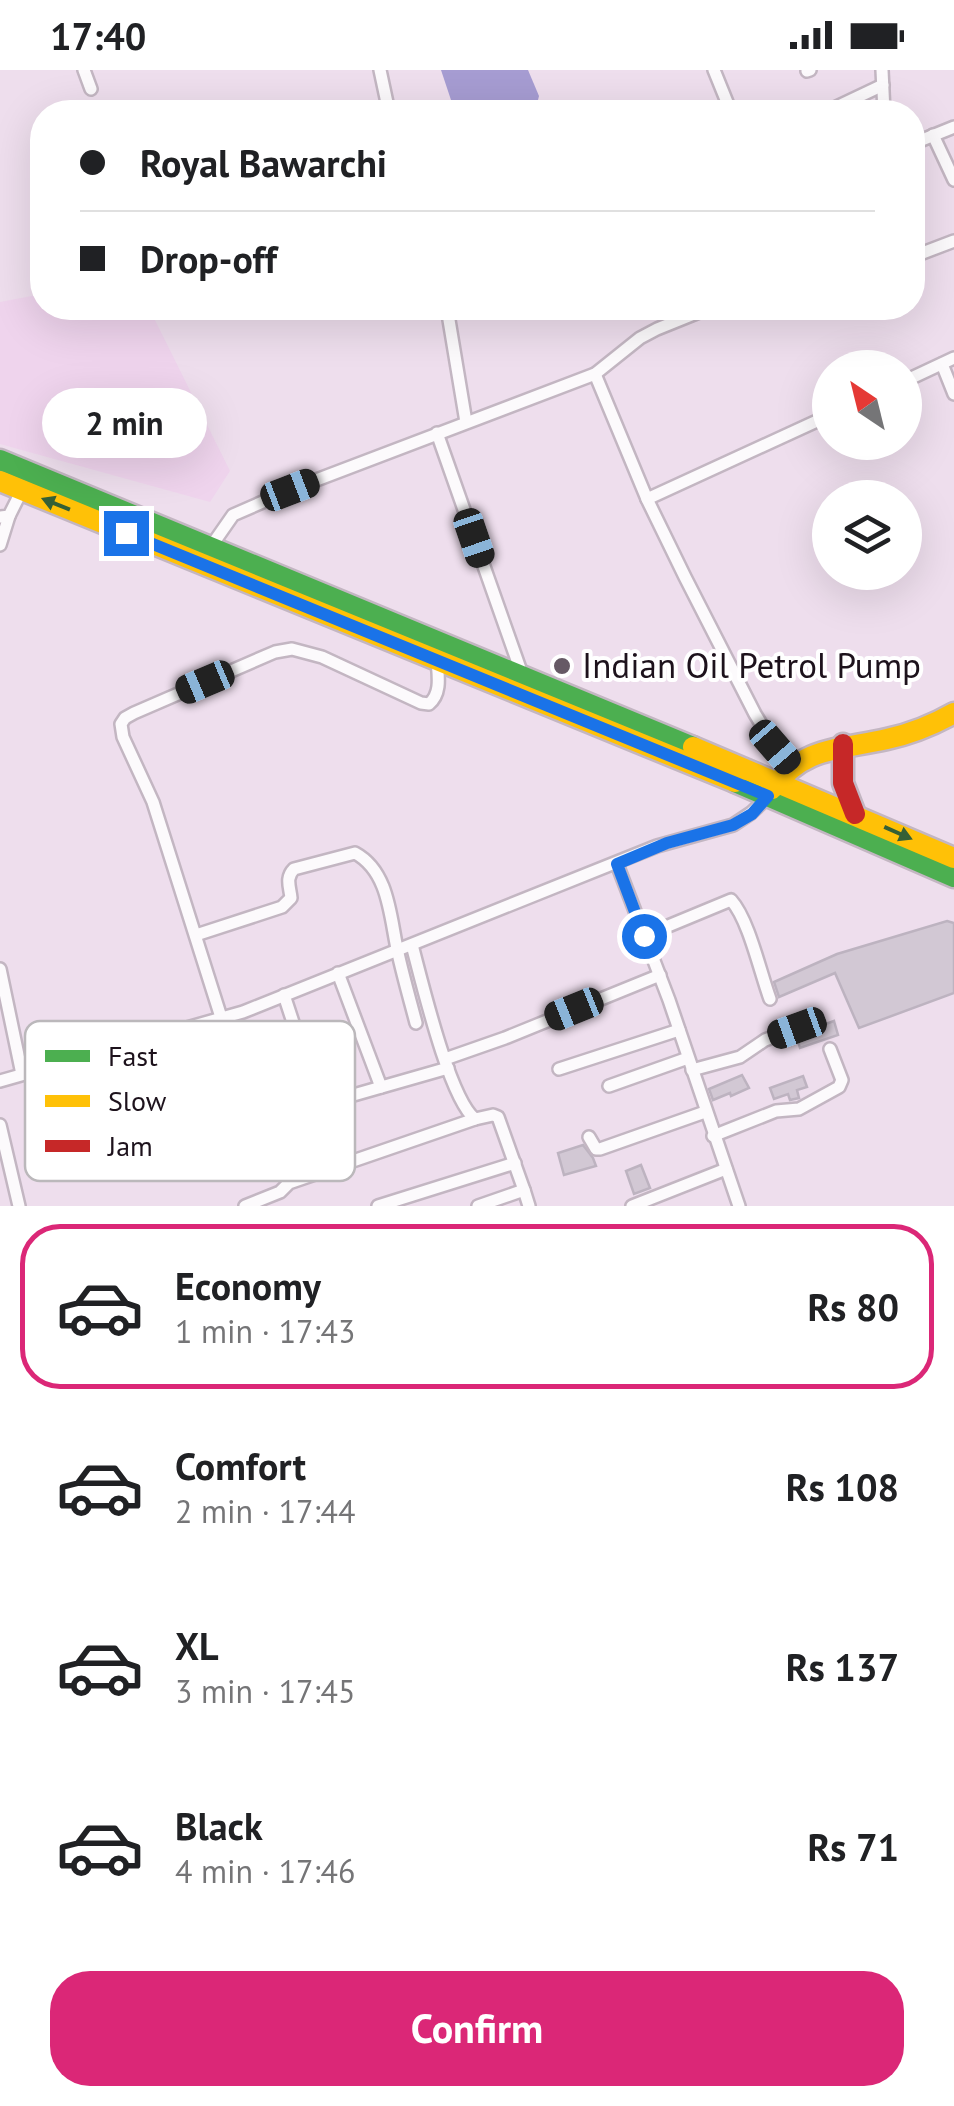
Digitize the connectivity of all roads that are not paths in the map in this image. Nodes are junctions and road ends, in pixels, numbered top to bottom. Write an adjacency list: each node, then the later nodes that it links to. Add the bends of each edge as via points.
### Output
1 (84, 70): 6 (street)
2 (380, 70): 7 (street)
3 (714, 70): 8 (street)
4 (882, 70): 5 (street)
5 (883, 85): 9 (street); 10 (street)
6 (91, 89)
7 (386, 100)
8 (727, 100)
9 (851, 100)
10 (884, 100)
11 (954, 126): 12 (street)
12 (933, 135): 13 (street); 14 (street)
13 (925, 138)
14 (954, 180)
15 (954, 242): 16 (street)
16 (925, 252)
17 (449, 320): 23 (street)
18 (679, 320): 21 (street, via 640,338)
19 (948, 361): 20 (street); 22 (street)
20 (922, 373)
21 (595, 374): 23 (street); 29 (street)
22 (954, 394)
23 (466, 422): 25 (street)
24 (812, 423): 29 (street)
25 (437, 433): 32 (street, via 234,515); 34 (street)
26 (0, 460): 32 (highway)
27 (0, 481): 28 (highway)
28 (22, 490): 30 (street); 33 (highway, one-way to 28)
29 (647, 500): 37 (street, via 775,747)
30 (5, 517): 31 (street)
31 (0, 545)
32 (210, 548): 34 (highway)
33 (438, 660): 37 (highway); 42 (street, via 438,692 429,704 292,650 125,718 123,736 153,802)
34 (523, 677): 37 (highway)
35 (954, 713): 36 (highway, via 886,740)
36 (843, 744): 37 (highway, via 807,756); 38 (highway, via 843,782)
37 (780, 781): 38 (highway); 40 (street, via 733,825); 41 (highway, via 831,825)
38 (855, 814): 39 (highway, one-way to 39)
39 (954, 858)
40 (617, 864): 43 (street); 44 (street)
41 (954, 877)
42 (196, 935): 45 (street, via 282,907 291,898 294,869 356,853 390,904); 51 (street)
43 (644, 936): 48 (street); 50 (street, via 731,900)
44 (412, 945): 45 (street); 58 (street)
45 (397, 952): 47 (street); 54 (street)
46 (0, 969): 62 (street)
47 (338, 974): 49 (street); 64 (street)
48 (660, 975): 56 (street); 58 (street)
49 (284, 996): 51 (street); 53 (street)
50 (770, 999)
51 (221, 1020): 52 (street)
52 (217, 1021)
53 (292, 1021)
54 (416, 1023)
55 (797, 1028): 59 (street, via 740,1057)
56 (679, 1030): 59 (street); 60 (street)
57 (830, 1049): 70 (street, via 839,1087 799,1109 776,1111)
58 (446, 1064): 64 (street); 68 (street)
59 (690, 1064): 65 (street); 67 (street)
60 (559, 1069)
61 (25, 1073): 62 (street)
62 (22, 1074): 63 (street)
63 (0, 1081)
64 (381, 1086): 66 (street)
65 (609, 1086)
66 (355, 1094)
67 (706, 1112): 70 (street); 71 (street, via 600,1149)
68 (475, 1119): 72 (street); 73 (street, via 496,1115)
69 (0, 1125): 74 (street)
70 (714, 1136): 75 (street)
71 (588, 1137)
72 (355, 1161)
73 (515, 1163): 77 (street); 80 (street)
74 (5, 1166): 78 (street)
75 (726, 1169): 83 (street); 84 (street)
76 (296, 1181): 79 (street)
77 (524, 1190): 81 (street); 82 (street)
78 (20, 1206)
79 (246, 1206)
80 (378, 1206)
81 (478, 1206)
82 (529, 1206)
83 (632, 1206)
84 (739, 1206)

